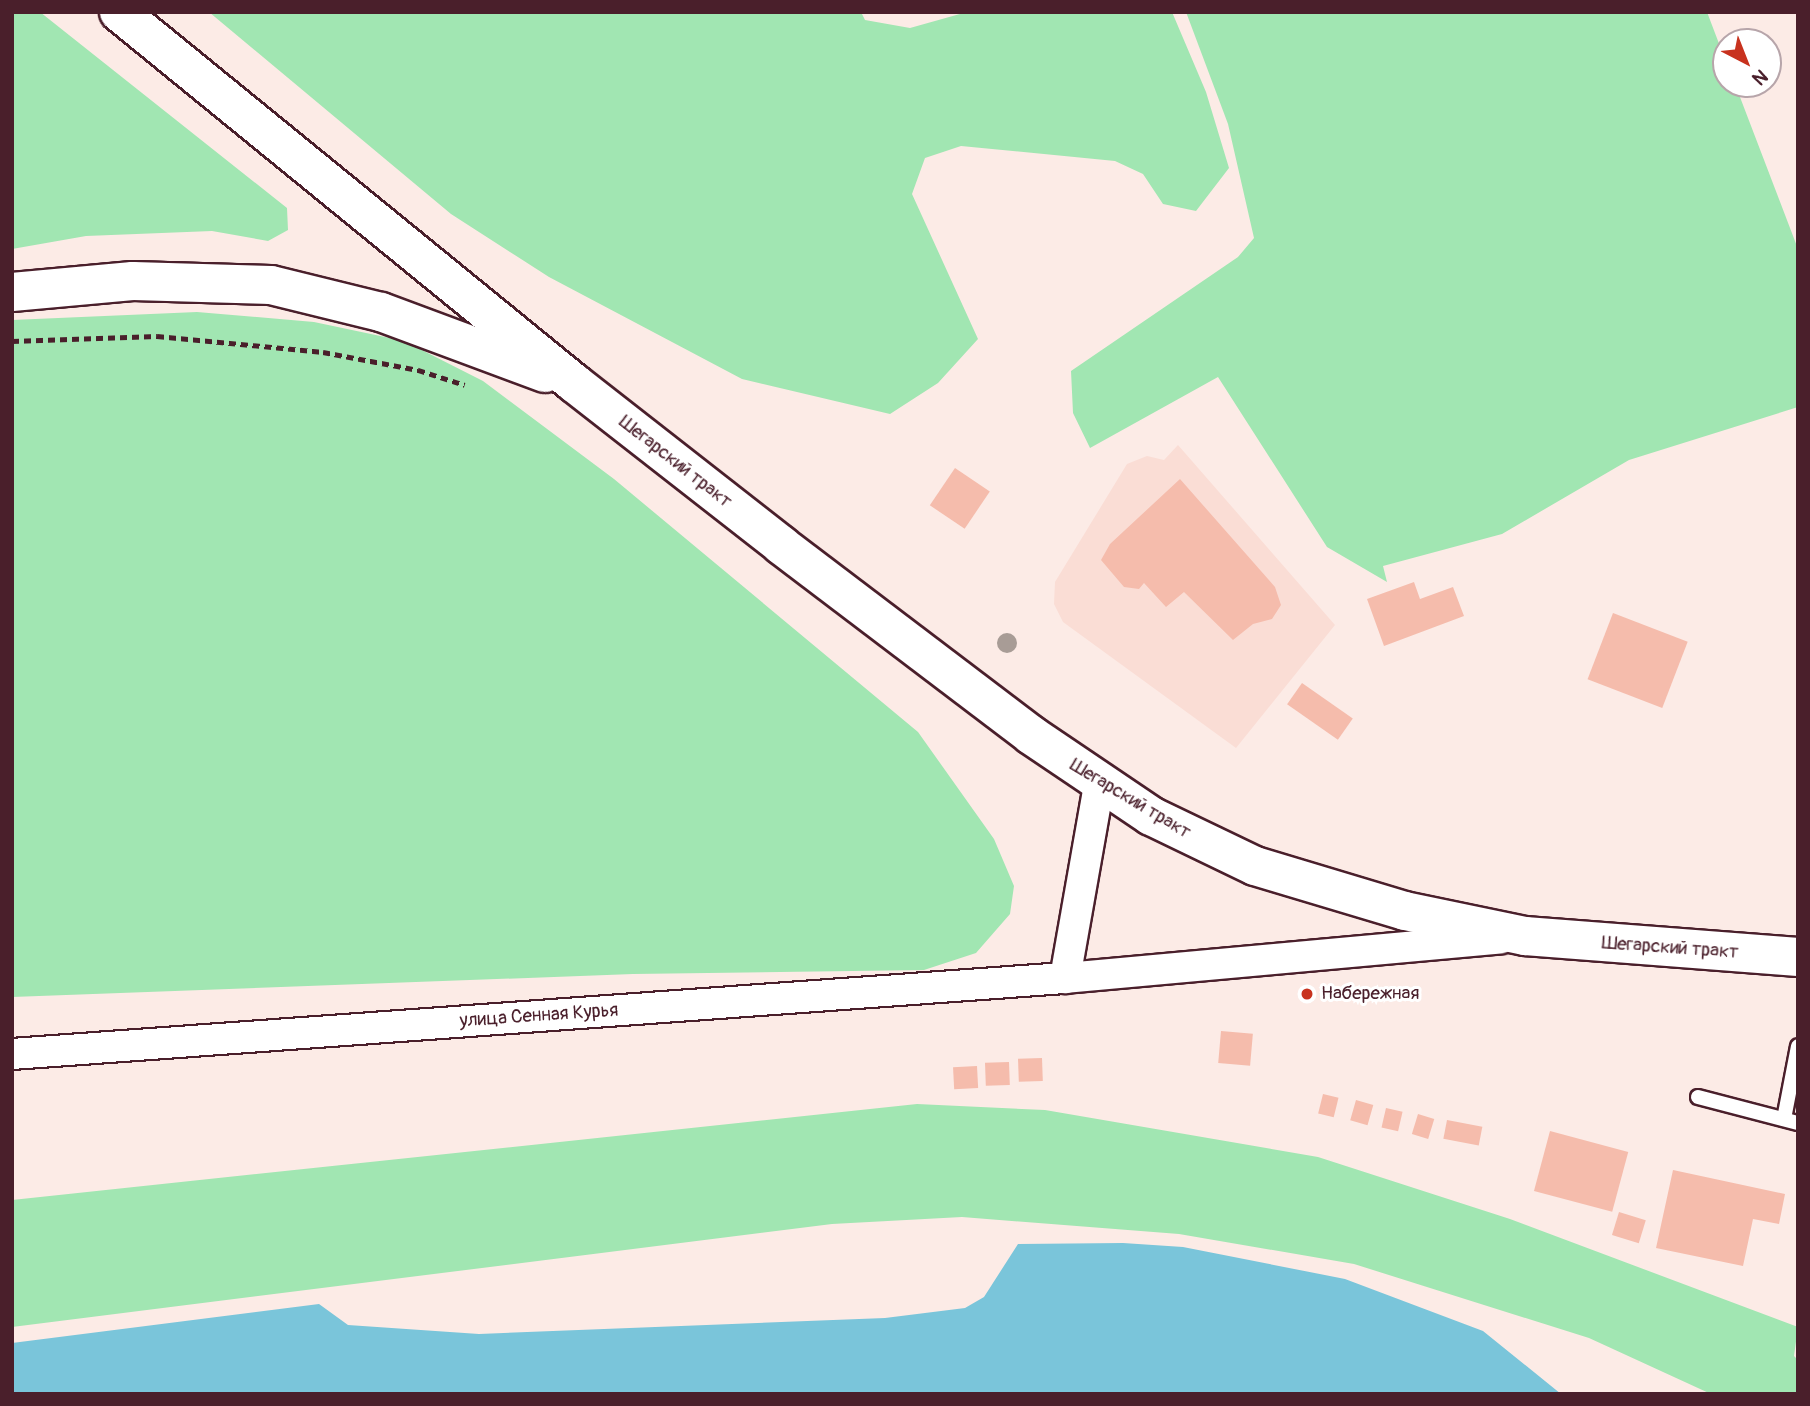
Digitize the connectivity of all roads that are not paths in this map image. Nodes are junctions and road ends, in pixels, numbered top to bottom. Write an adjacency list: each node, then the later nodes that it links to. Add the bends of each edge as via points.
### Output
1 (119, 12): 3 (main road, Шегарский тракт)
2 (12, 292): 3 (main road, via 133,281 271,285 381,312)
3 (573, 383): 4 (main road, Шегарский тракт)
4 (1100, 785): 5 (main road, Шегарский тракт, via 1201,842 1266,870 1405,911); 7 (street)
5 (1525, 936): 6 (main road, Шегарский тракт); 7 (street, улица Сенная Курья)
6 (1798, 957)
7 (1065, 978): 9 (street, улица Сенная Курья)
8 (1798, 1046): 11 (lane)
9 (12, 1054)
10 (1698, 1097): 11 (lane)
11 (1791, 1121)

